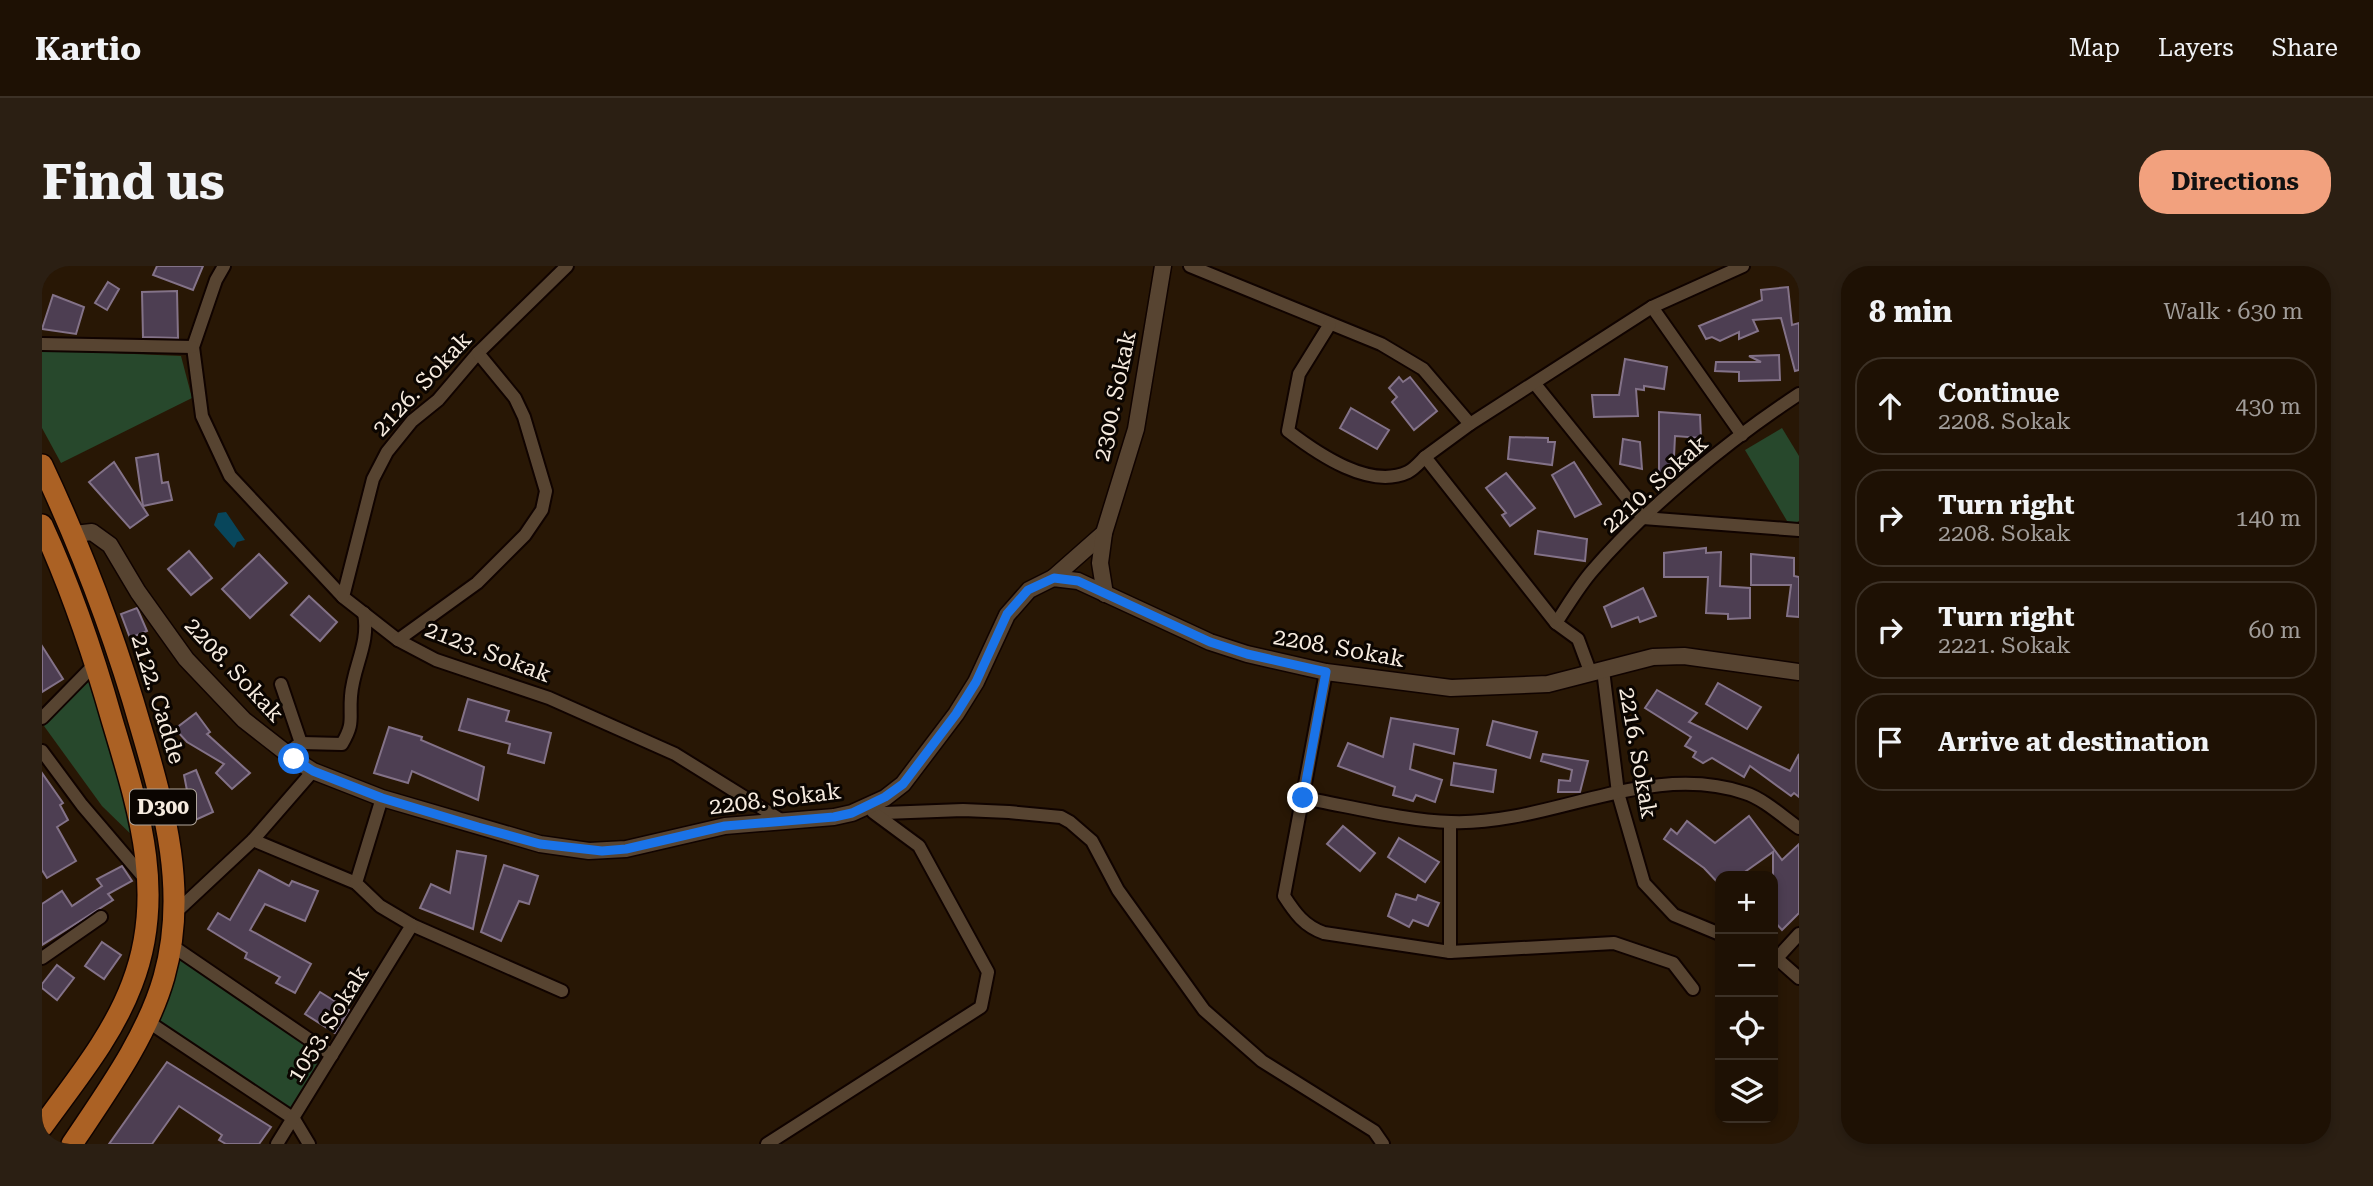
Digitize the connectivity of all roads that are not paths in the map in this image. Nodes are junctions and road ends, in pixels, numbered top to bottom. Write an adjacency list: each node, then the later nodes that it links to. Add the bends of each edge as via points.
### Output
1 (224, 266): 9 (street, 2123. Sokak)
2 (567, 266): 10 (street, 2126. Sokak)
3 (1163, 266): 20 (street, 2300. Sokak, via 1136,429)
4 (1191, 266): 7 (street)
5 (1743, 266): 6 (street)
6 (1652, 307): 11 (street); 14 (street)
7 (1330, 324): 13 (street, via 1381,344 1423,369); 15 (street, via 1299,374 1288,431 1356,470 1383,477 1409,471)
8 (42, 344): 9 (street)
9 (193, 347): 28 (street, 2123. Sokak, via 202,416 230,476)
10 (478, 353): 28 (street, 2126. Sokak, via 387,452 373,480); 31 (street, via 515,398 524,417 547,491 542,510 525,535 477,583)
11 (1535, 384): 13 (street); 17 (street)
12 (1797, 401): 14 (street, 2210. Sokak)
13 (1470, 424): 15 (street)
14 (1742, 435): 17 (street, 2210. Sokak)
15 (1425, 457): 30 (street, 2216. Sokak)
16 (42, 465): 21 (highway, 2122. Cadde / D300)
17 (1643, 518): 19 (street); 30 (street, 2210. Sokak, via 1592,571)
18 (42, 525): 22 (highway, D300)
19 (1799, 530)
20 (1104, 533): 23 (street); 24 (street, 2300. Sokak)
21 (74, 534): 40 (street, 2208. Sokak, via 92,531 110,545 186,659 244,720); 52 (highway, 2122. Cadde / D300, via 122,663 167,822)
22 (47, 549): 32 (highway, D300)
23 (1079, 558): 25 (street); 26 (street)
24 (1100, 563): 26 (street); 27 (street)
25 (1054, 578): 26 (street, 2208. Sokak); 45 (street, 2208. Sokak, via 1028,590 1007,614 976,682 911,776)
26 (1083, 584): 27 (street, 2208. Sokak)
27 (1105, 594): 34 (street, 2208. Sokak, via 1210,642)
28 (343, 597): 29 (street, 2123. Sokak)
29 (364, 614): 31 (street, 2123. Sokak); 38 (street, via 365,642 351,695 353,726 342,744)
30 (1556, 623): 35 (street, 2216. Sokak, via 1578,639)
31 (398, 640): 46 (street, 2123. Sokak, via 436,660 550,698 675,754)
32 (96, 663): 37 (street); 50 (highway, D300, via 139,810)
33 (1798, 670): 35 (street, 2208. Sokak, via 1684,656 1653,657)
34 (1326, 672): 35 (street, 2208. Sokak, via 1451,688 1548,684); 44 (street)
35 (1597, 672): 42 (street, 2216. Sokak)
36 (281, 684): 38 (street)
37 (42, 718)
38 (301, 743): 40 (street)
39 (42, 751): 50 (street)
40 (286, 754): 41 (street, 2208. Sokak)
41 (313, 771): 43 (street, 2208. Sokak); 49 (street)
42 (1618, 793): 47 (street, via 1535,815); 48 (street, via 1683,784 1747,793); 55 (street, 2216. Sokak, via 1644,883 1674,915)
43 (382, 798): 46 (street, 2208. Sokak, via 540,844 602,851 700,830); 51 (street)
44 (1303, 798): 47 (street); 58 (street, via 1284,896 1309,928)
45 (867, 807): 46 (street, 2208. Sokak, via 834,817); 72 (street, via 919,846 988,972 981,1007); 73 (street, via 884,813 1009,812 1062,817 1070,822 1092,841 1118,890 1204,1010 1262,1061 1374,1131)
46 (781, 820)
47 (1450, 822): 58 (street)
48 (1799, 828)
49 (253, 840): 51 (street); 52 (street)
50 (149, 883): 68 (highway, D300, via 145,939 129,991 107,1036)
51 (356, 883): 54 (street, via 380,906)
52 (176, 912): 57 (highway, 2122. Cadde / D300)
53 (101, 917): 60 (street)
54 (412, 925): 64 (street); 66 (street, 1053. Sokak)
55 (1715, 932)
56 (1799, 934): 59 (street)
57 (171, 945): 65 (highway, 2122. Cadde / D300); 66 (street)
58 (1450, 953): 63 (street, via 1614,943 1673,963)
59 (1778, 954)
60 (42, 958)
61 (1778, 958): 62 (street)
62 (1799, 978)
63 (1693, 989)
64 (562, 991)
65 (147, 1021): 67 (street); 69 (highway, 2122. Cadde / D300)
66 (332, 1055): 67 (street, 1053. Sokak)
67 (294, 1119): 70 (street, 1053. Sokak); 71 (street)
68 (42, 1127)
69 (72, 1144)
70 (276, 1144)
71 (309, 1144)
72 (767, 1144)
73 (1382, 1144)

